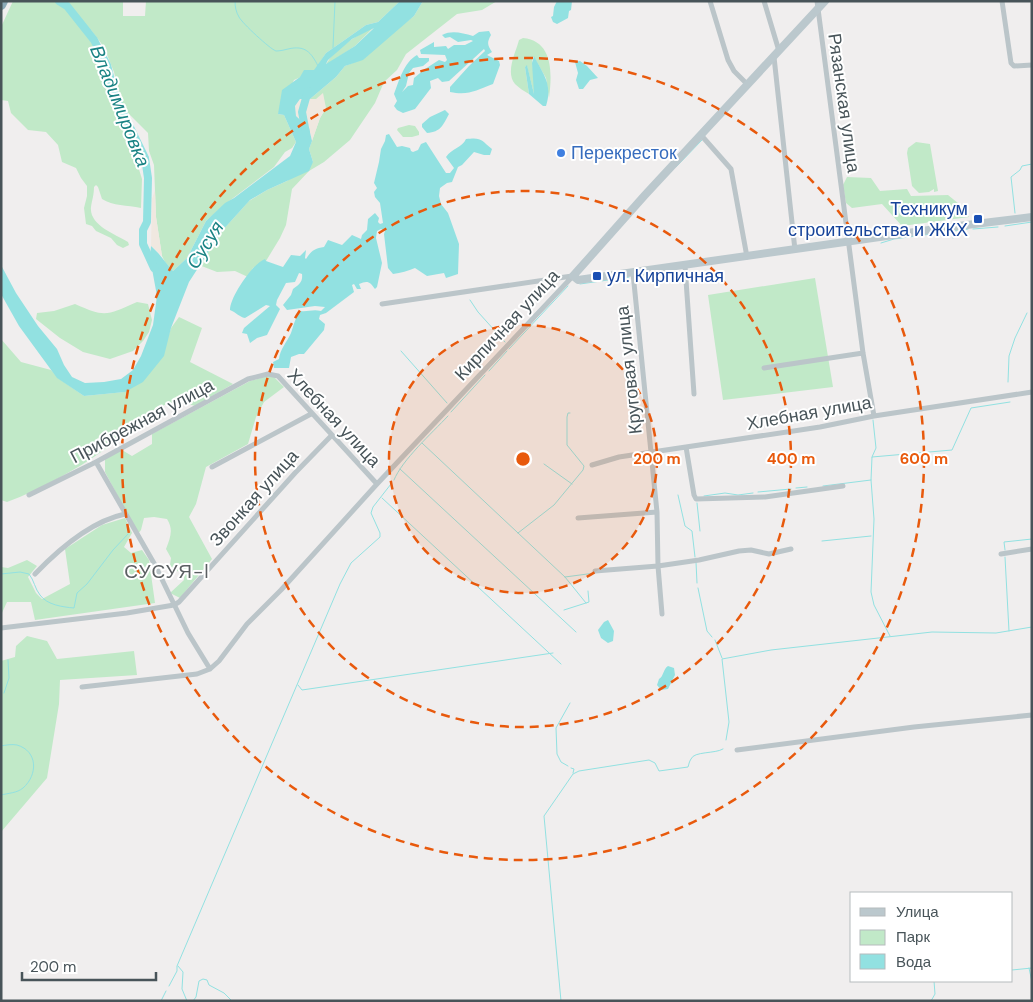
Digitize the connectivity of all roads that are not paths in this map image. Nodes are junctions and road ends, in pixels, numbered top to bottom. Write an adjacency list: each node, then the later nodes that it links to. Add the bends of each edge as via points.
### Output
1 (3, 1): 6 (highway)
2 (710, 1): 10 (street, via 728,60)
3 (764, 1): 8 (street)
4 (825, 1): 7 (street, Кирпичная улица)
5 (1002, 1): 9 (street, via 1010,63 1014,66)
6 (1, 6)
7 (817, 6): 8 (street, Кирпичная улица); 13 (street, Рязанская улица)
8 (777, 54): 10 (street, Кирпичная улица); 14 (street)
9 (1032, 65)
10 (748, 85): 11 (street, Кирпичная улица)
11 (701, 135): 15 (street, via 731,169); 18 (street, Кирпичная улица)
12 (1032, 217): 13 (street)
13 (849, 242): 14 (street); 20 (street, Рязанская улица)
14 (795, 250): 15 (street)
15 (747, 257): 16 (street)
16 (685, 266): 17 (street); 24 (street)
17 (633, 273): 18 (street, via 578,280); 29 (street, Круговая улица)
18 (573, 276): 19 (street); 33 (street, Кирпичная улица)
19 (382, 304)
20 (863, 353): 21 (street); 26 (street, Рязанская улица)
21 (764, 368)
22 (268, 374): 25 (street, Хлебная улица, via 278,376); 30 (street, Прибрежная улица, via 248,379)
23 (1032, 392): 26 (street, Хлебная улица)
24 (694, 394)
25 (311, 414): 27 (street, Хлебная улица); 32 (street)
26 (874, 416): 28 (street, Хлебная улица)
27 (331, 436): 33 (street, Хлебная улица); 45 (street, Звонкая улица)
28 (686, 446): 29 (street, Хлебная улица); 34 (street, via 696,499 765,497)
29 (652, 452): 31 (street, Хлебная улица); 36 (street, Круговая улица)
30 (96, 462): 35 (street, Прибрежная улица); 37 (street)
31 (592, 465)
32 (212, 467)
33 (377, 484): 48 (street, Кирпичная улица)
34 (843, 486)
35 (29, 495)
36 (657, 512): 38 (street); 42 (street, Круговая улица)
37 (125, 514): 44 (street, via 106,520 62,548); 45 (street)
38 (578, 518)
39 (791, 549): 42 (street, via 769,554 739,551)
40 (1032, 549): 41 (street)
41 (1001, 554)
42 (658, 566): 43 (street); 46 (street, Круговая улица)
43 (596, 571)
44 (35, 574)
45 (174, 605): 47 (street); 48 (street)
46 (662, 614)
47 (1, 628)
48 (210, 669): 49 (street, via 197,674)
49 (82, 687)
50 (1032, 715): 51 (street)
51 (737, 750)

